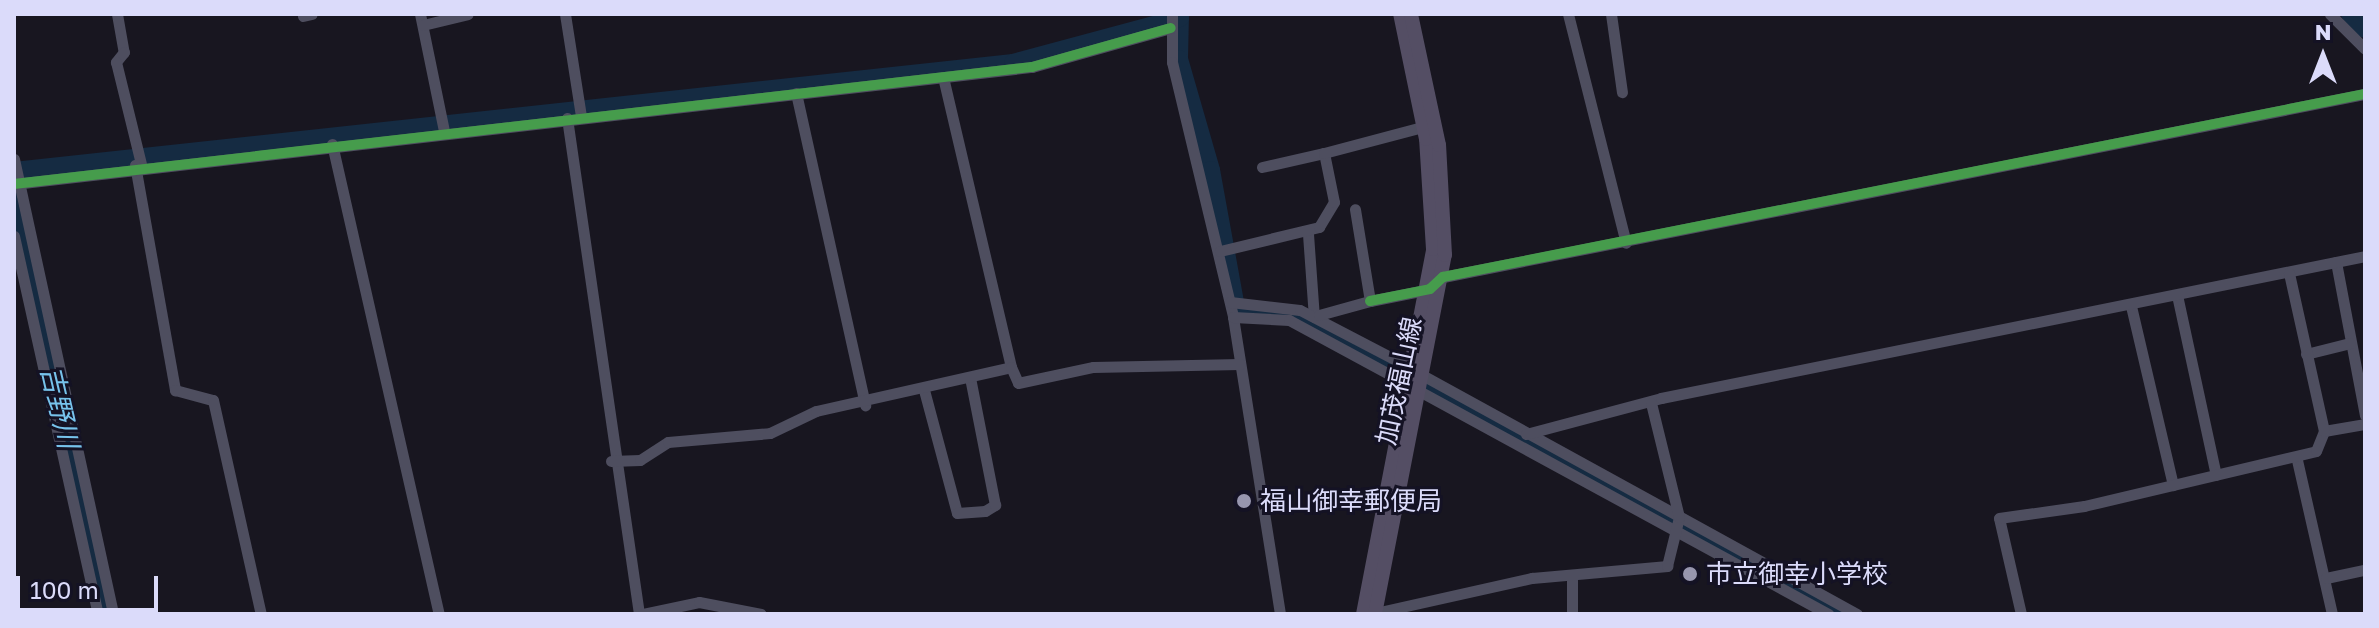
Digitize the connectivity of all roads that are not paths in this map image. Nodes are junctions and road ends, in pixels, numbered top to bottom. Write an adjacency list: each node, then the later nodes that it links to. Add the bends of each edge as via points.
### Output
1 (117, 14): 22 (street, via 124,52 116,62)
2 (468, 14): 9 (street)
3 (565, 14): 16 (street)
4 (1400, 14): 19 (main road, 加茂福山線)
5 (1411, 14): 19 (main road, 加茂福山線)
6 (1568, 14): 28 (street)
7 (1611, 14): 13 (street)
8 (2330, 14): 11 (street)
9 (421, 20): 18 (street)
10 (1171, 20): 12 (street, via 1032,67); 29 (street, via 1172,62)
11 (2365, 49)
12 (943, 77): 14 (street); 44 (street)
13 (1622, 92)
14 (796, 93): 16 (street); 49 (street)
15 (2365, 94): 28 (street)
16 (581, 116): 17 (street)
17 (567, 118): 18 (street); 55 (street)
18 (443, 125): 20 (street)
19 (1429, 125): 21 (street); 33 (main road, 加茂福山線, via 1447,215); 34 (main road, 加茂福山線, via 1435,209)
20 (332, 144): 22 (street); 65 (street)
21 (1324, 153): 23 (street); 26 (street, via 1334,202)
22 (139, 160): 24 (street); 64 (street, via 175,390 213,400)
23 (1262, 167)
24 (16, 175): 63 (street, via 106,555)
25 (1355, 209): 36 (street)
26 (1308, 234): 29 (street); 40 (street)
27 (14, 236): 62 (street)
28 (1626, 243): 33 (street)
29 (1223, 250): 37 (street)
30 (2365, 256): 31 (street)
31 (2336, 262): 32 (street); 41 (street)
32 (2289, 273): 35 (street); 42 (street)
33 (1443, 277): 34 (street); 46 (main road, 加茂福山線)
34 (1430, 289): 36 (street); 46 (main road, 加茂福山線)
35 (2177, 295): 38 (street); 56 (street)
36 (1370, 301): 40 (street)
37 (1233, 302): 39 (street); 40 (street)
38 (2131, 306): 48 (street); 57 (street)
39 (1233, 317): 40 (street); 43 (street)
40 (1312, 321): 46 (street)
41 (2350, 343): 42 (street); 50 (street)
42 (2306, 354): 52 (street)
43 (1240, 364): 44 (street, via 1093,367 1018,383); 68 (street)
44 (1011, 367): 45 (street)
45 (970, 377): 47 (street); 47 (street, via 995,505 985,511 957,513)
46 (1418, 381): 53 (street); 58 (street); 69 (main road, 加茂福山線)
47 (924, 390): 49 (street)
48 (1651, 403): 53 (street); 58 (street)
49 (865, 405): 55 (street, via 816,411 770,433 668,442 640,460)
50 (2365, 415)
51 (2365, 424): 52 (street)
52 (2324, 431): 54 (street, via 2316,451)
53 (1526, 434): 58 (street)
54 (2297, 460): 56 (street); 61 (street)
55 (611, 461): 66 (street)
56 (2216, 475): 57 (street)
57 (2173, 485): 73 (street, via 1999,518)
58 (1676, 524): 60 (street, via 1667,566); 71 (street); 72 (street)
59 (2365, 570): 61 (street)
60 (1572, 575): 69 (street); 70 (street)
61 (2326, 578): 74 (street)
62 (98, 614)
63 (113, 614)
64 (261, 614)
65 (439, 614)
66 (641, 614): 67 (street, via 699,602)
67 (761, 614)
68 (1280, 614)
69 (1371, 614)
70 (1572, 614)
71 (1828, 614)
72 (1857, 614)
73 (2021, 614)
74 (2332, 614)

